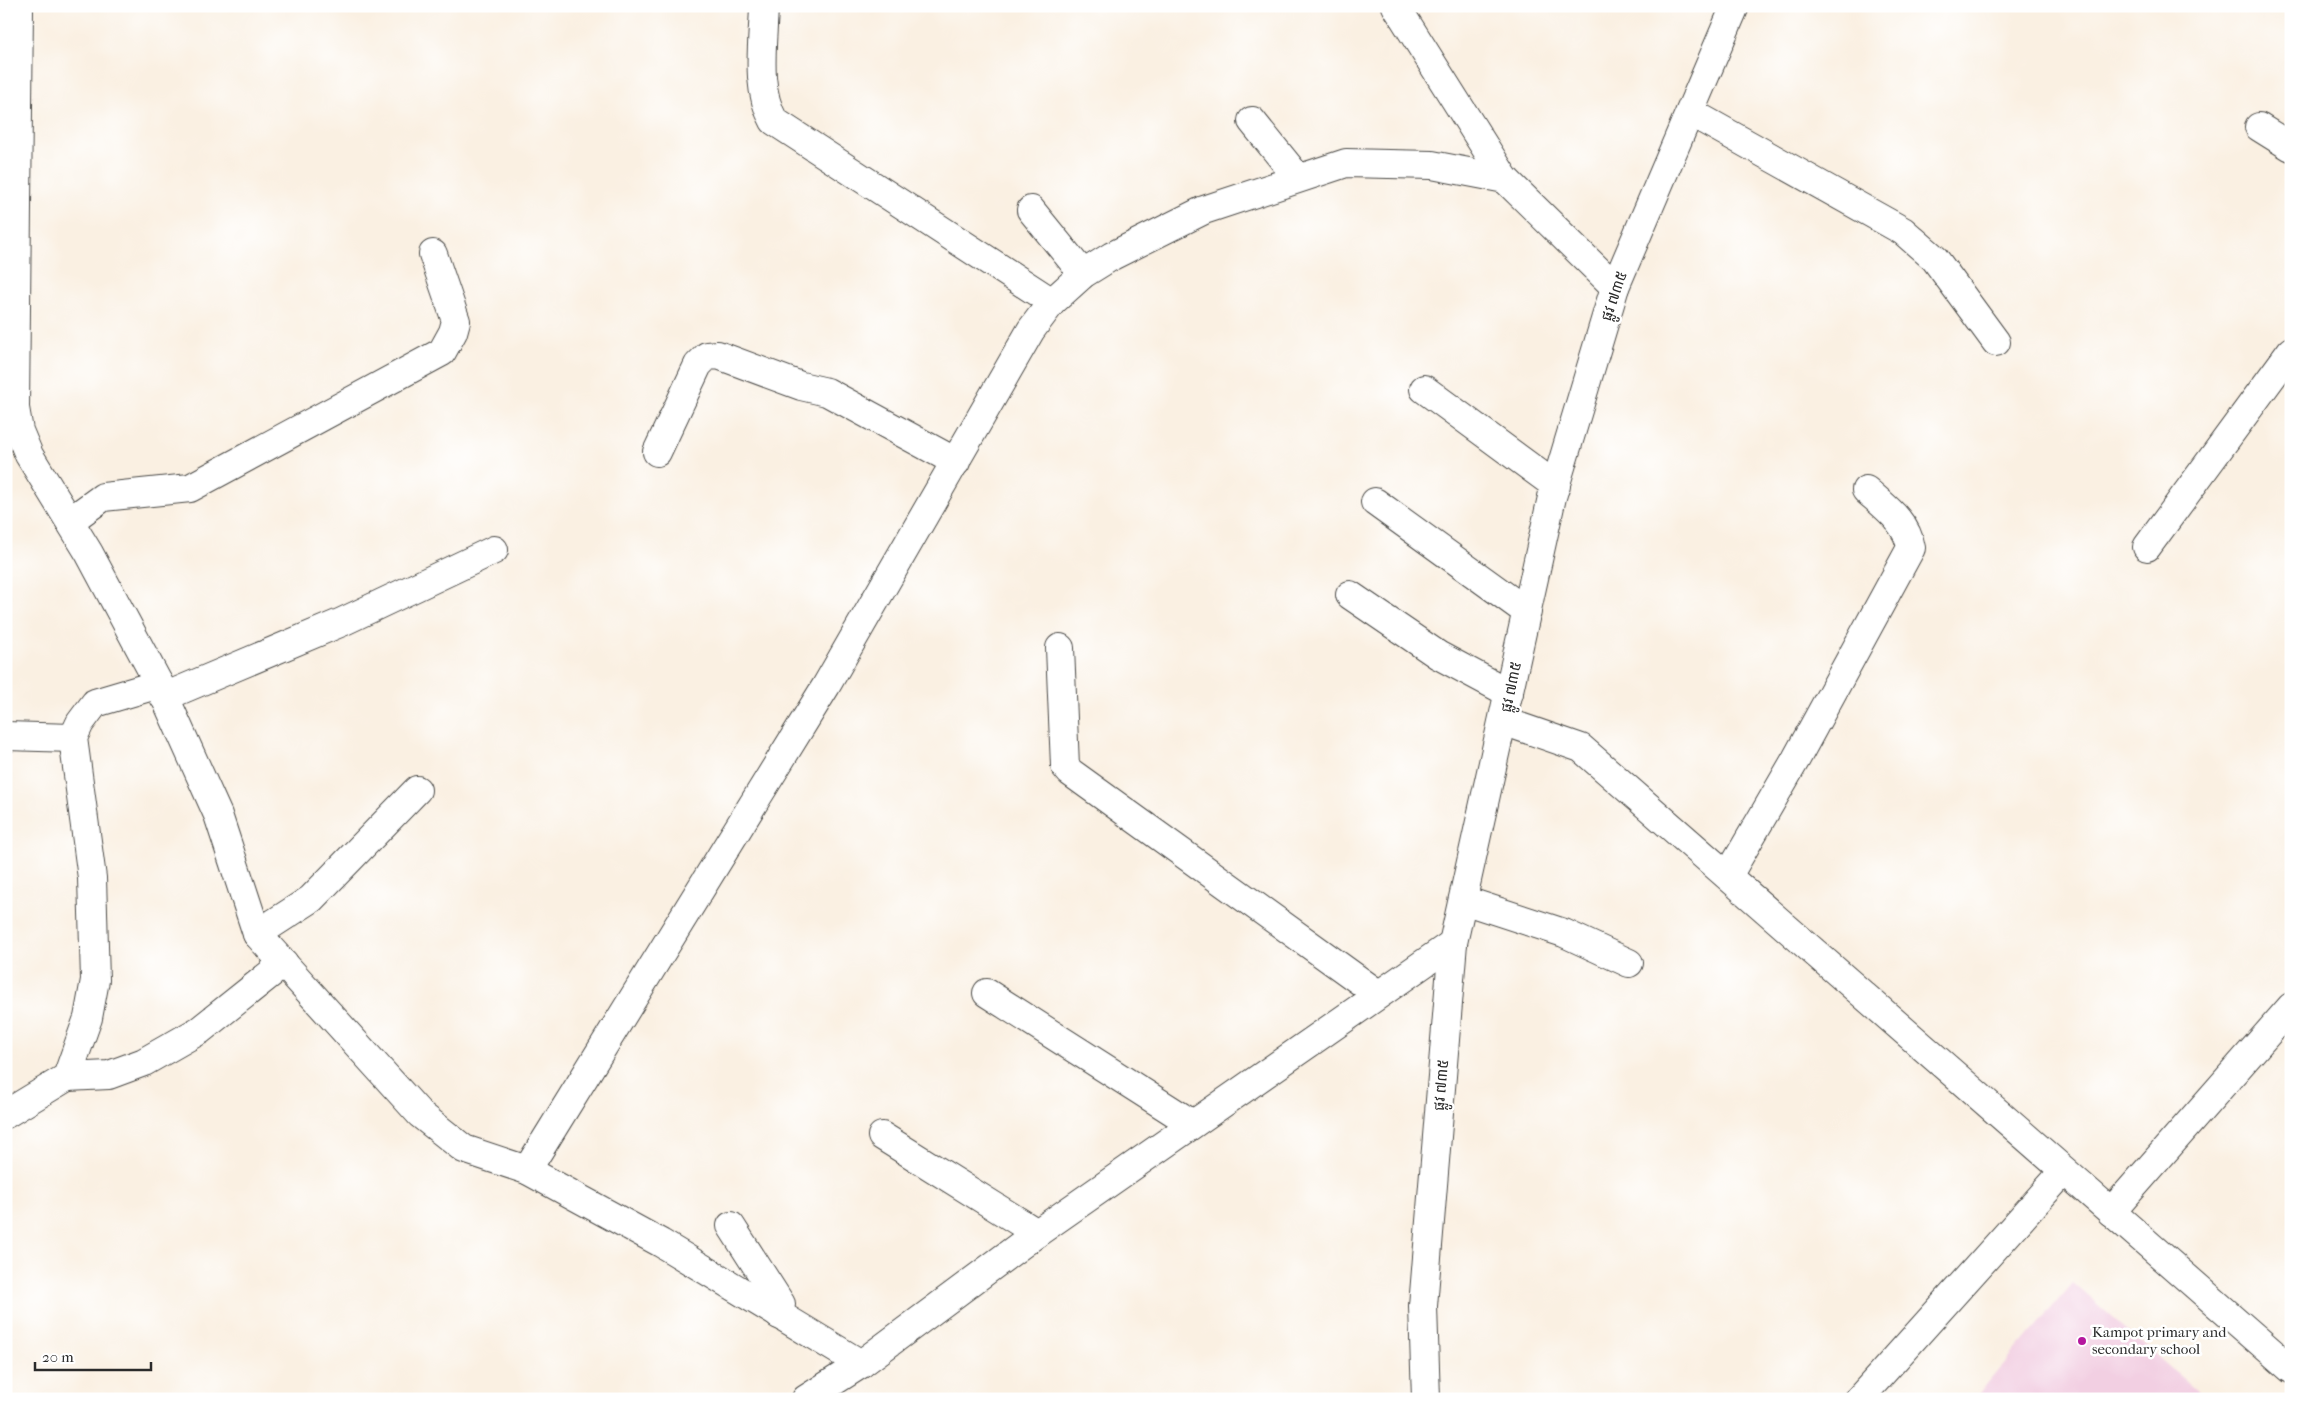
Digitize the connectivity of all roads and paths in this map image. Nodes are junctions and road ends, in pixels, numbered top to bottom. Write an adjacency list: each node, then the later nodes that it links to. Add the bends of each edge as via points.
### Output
1 (19, 6): 24 (street, via 15,408 19,431 29,455)
2 (764, 6): 15 (street, via 762,90 774,121)
3 (1396, 6): 10 (street)
4 (1736, 6): 5 (street, ផ្លូវ ៧៣៥)
5 (1690, 112): 14 (street, ផ្លូវ ៧៣៥); 16 (street, via 1903,231 1935,259)
6 (1252, 120): 9 (street)
7 (2259, 127): 8 (street)
8 (2291, 148)
9 (1298, 178): 10 (street, via 1346,163 1432,166); 13 (street, via 1204,210)
10 (1505, 179): 14 (street)
11 (1031, 210): 13 (street)
12 (433, 254): 24 (street, via 456,321 442,352 190,488 103,497)
13 (1083, 274): 15 (street)
14 (1615, 287): 21 (street, ផ្លូវ ៧៣៥)
15 (1052, 302): 20 (street, via 1031,330)
16 (1996, 342)
17 (2291, 351): 25 (street)
18 (1424, 389): 21 (street)
19 (657, 452): 20 (street, via 698,365 708,356 718,355 801,386 827,392)
20 (956, 462): 49 (street, via 826,686)
21 (1556, 486): 28 (street, ផ្លូវ ៧៣៥)
22 (1866, 490): 36 (street, via 1902,524 1911,548)
23 (1375, 502): 28 (street)
24 (70, 521): 30 (street)
25 (2147, 548)
26 (494, 550): 30 (street, via 342,622)
27 (1350, 595): 31 (street, via 1438,655)
28 (1527, 612): 31 (street, ផ្លូវ ៧៣៥)
29 (1060, 648): 43 (street, via 1065,766 1070,772)
30 (161, 690): 34 (street, via 96,704 80,723); 38 (street, via 218,815)
31 (1509, 693): 32 (street, ផ្លូវ ៧៣៥)
32 (1503, 721): 36 (street, via 1581,748); 37 (street, ផ្លូវ ៧៣៥)
33 (6, 736): 34 (street)
34 (74, 738): 45 (street, via 92,878 95,980 88,1018)
35 (417, 790): 38 (street, via 311,898)
36 (1728, 876): 50 (street)
37 (1462, 900): 39 (street, ផ្លូវ ៧៣៥); 41 (street, via 1564,933)
38 (257, 934): 40 (street)
39 (1452, 943): 43 (street); 58 (street, ផ្លូវ ៧៣៥, via 1423,1306)
40 (284, 963): 45 (street, via 200,1030 144,1062 109,1075); 49 (street, via 420,1114 464,1149)
41 (1629, 963)
42 (987, 993): 47 (street)
43 (1378, 994): 47 (street)
44 (2291, 1007): 51 (street)
45 (66, 1077): 46 (street)
46 (6, 1114)
47 (1191, 1123): 53 (street)
48 (882, 1136): 53 (street)
49 (527, 1170): 54 (street, via 661,1243)
50 (2064, 1171): 51 (street); 59 (street)
51 (2111, 1212): 56 (street)
52 (730, 1226): 54 (street, via 781,1304)
53 (1036, 1232): 55 (street)
54 (778, 1316): 55 (street)
55 (861, 1364): 57 (street)
56 (2291, 1369)
57 (806, 1399)
58 (1426, 1399)
59 (1859, 1399)

